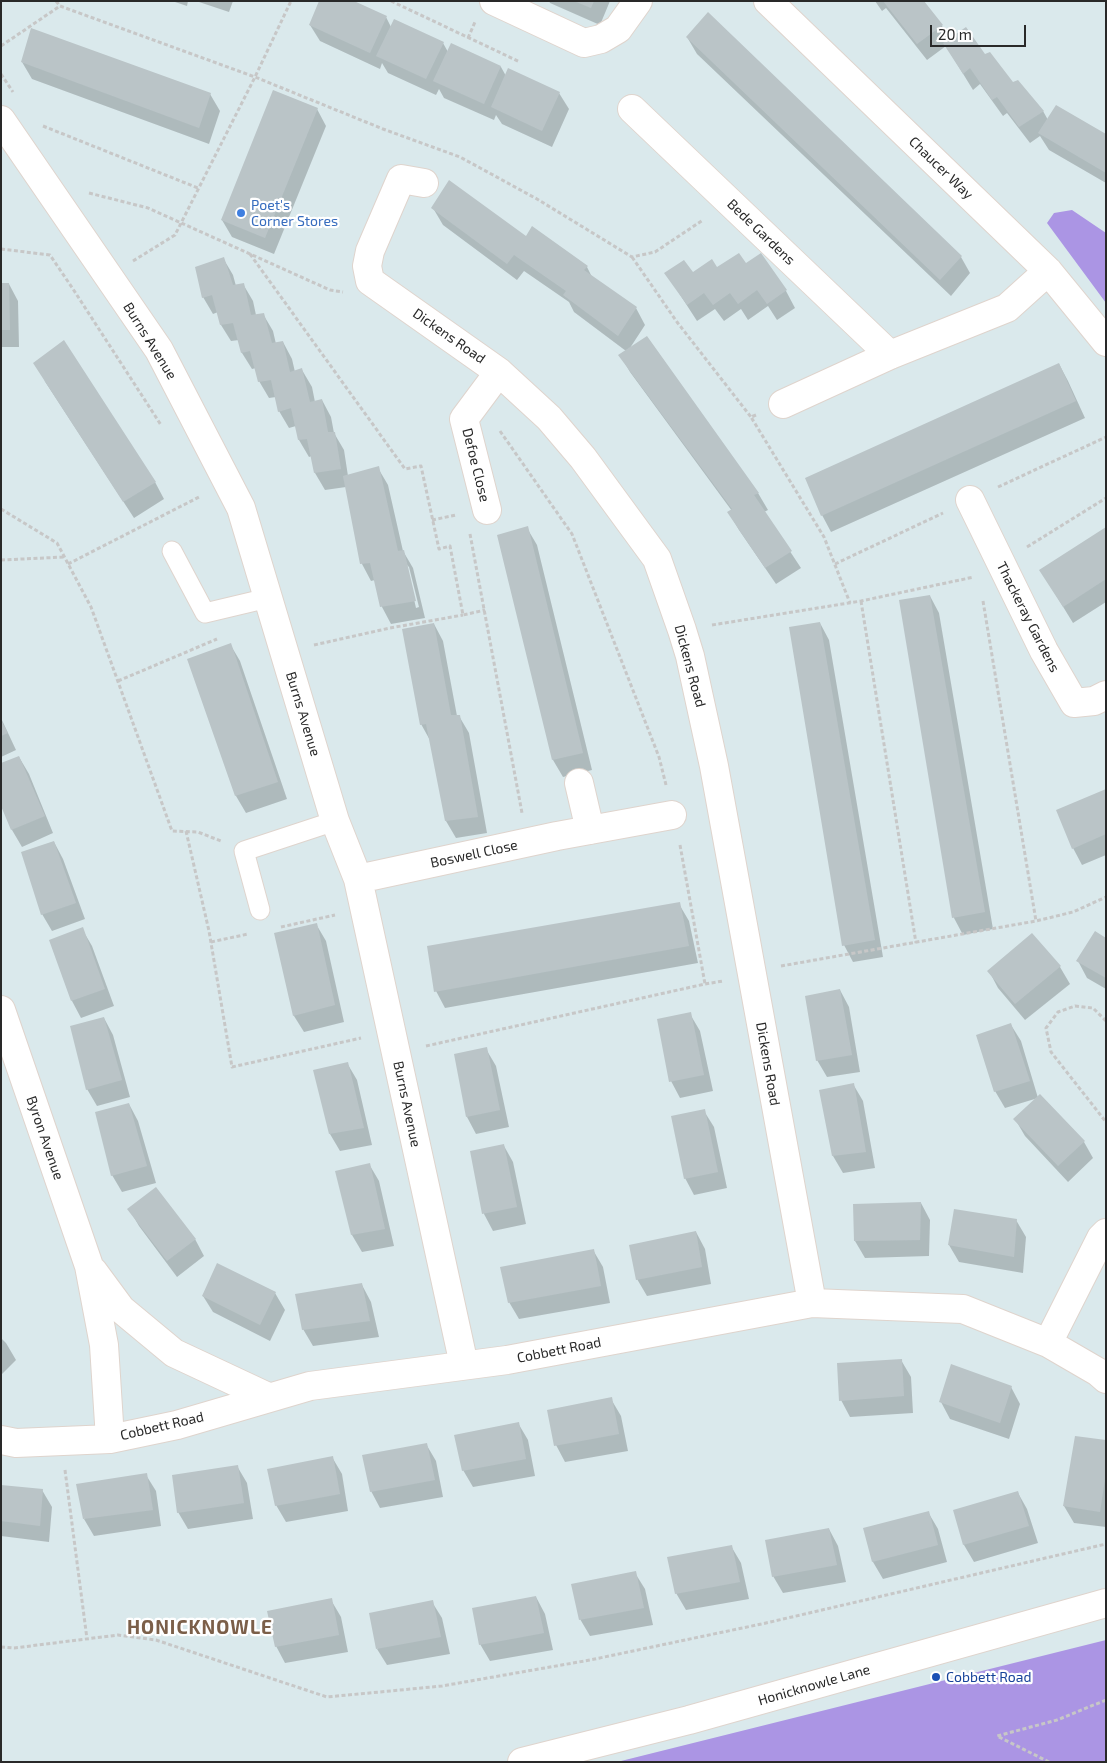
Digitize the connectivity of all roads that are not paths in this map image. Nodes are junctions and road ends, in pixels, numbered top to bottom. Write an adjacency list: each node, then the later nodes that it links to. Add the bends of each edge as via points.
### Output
1 (494, 1): 2 (street, via 584,43 601,39 618,29)
2 (638, 1)
3 (768, 1): 7 (street, Chaucer Way)
4 (632, 109): 9 (street, Bede Gardens)
5 (1, 120): 15 (street, Burns Avenue, via 159,350 241,508)
6 (424, 183): 10 (street, Dickens Road, via 401,179 370,250 367,266 370,281)
7 (1048, 271): 8 (street, Chaucer Way); 9 (street, via 1007,308)
8 (1106, 342)
9 (890, 355): 11 (street)
10 (498, 372): 13 (street, Defoe Close, via 464,419); 26 (street, Dickens Road, via 555,424 657,559 682,630 714,766 740,976)
11 (783, 404)
12 (970, 500): 16 (street, Thackeray Gardens, via 990,570 1074,703 1094,701)
13 (476, 511)
14 (172, 551): 15 (lane, via 205,613)
15 (268, 598): 19 (street, Burns Avenue)
16 (1106, 695)
17 (579, 783): 20 (street)
18 (672, 815): 20 (street, Boswell Close)
19 (335, 821): 21 (street, Burns Avenue); 22 (lane, via 244,851)
20 (590, 830): 21 (street, Boswell Close)
21 (358, 879): 28 (street, Burns Avenue)
22 (260, 910)
23 (1, 1010): 25 (street, Byron Avenue)
24 (1106, 1232): 27 (street)
25 (89, 1266): 30 (street, Byron Avenue, via 121,1309 174,1353); 31 (street, Byron Avenue, via 104,1345)
26 (812, 1303): 27 (street, Cobbett Road, via 963,1309); 28 (street, Cobbett Road, via 507,1360)
27 (1048, 1343): 29 (street, Cobbett Road)
28 (464, 1365): 30 (street, Cobbett Road, via 310,1386)
29 (1106, 1379)
30 (268, 1398): 31 (street, Cobbett Road, via 177,1425)
31 (110, 1439): 32 (street, Cobbett Road, via 16,1443)
32 (1, 1440)
33 (1106, 1603): 34 (street, Honicknowle Lane, via 689,1720)
34 (522, 1762)

